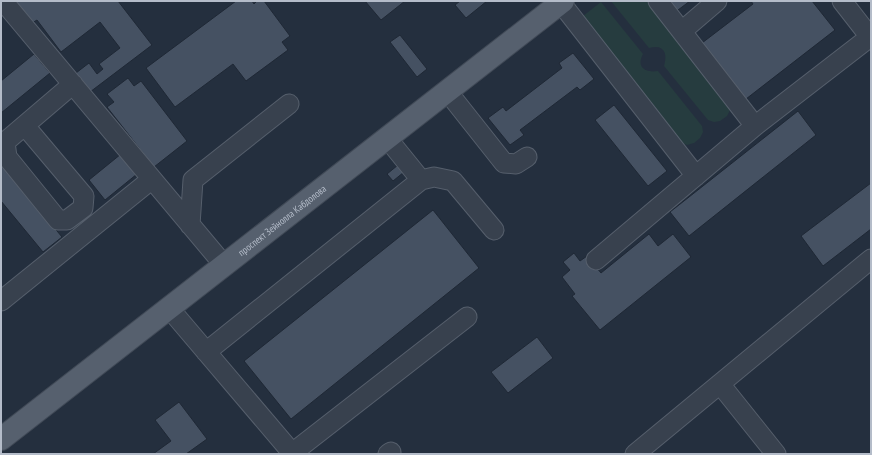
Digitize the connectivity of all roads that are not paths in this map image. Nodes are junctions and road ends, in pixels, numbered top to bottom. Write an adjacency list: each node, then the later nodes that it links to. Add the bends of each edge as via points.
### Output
1 (3, 1): 8 (lane)
2 (658, 1): 6 (lane)
3 (717, 1): 6 (lane)
4 (842, 1): 7 (lane)
5 (562, 2): 9 (main road, проспект Зейнолла Кабдолова); 15 (lane)
6 (682, 31): 12 (lane)
7 (870, 37): 12 (lane)
8 (73, 84): 11 (lane); 16 (lane)
9 (447, 92): 13 (main road, проспект Зейнолла Кабдолова); 14 (lane, via 504,163 516,164)
10 (289, 104): 18 (lane, via 193,180)
11 (25, 126): 11 (lane, via 5,142 7,157 58,220 67,220 83,208 84,196)
12 (756, 126): 15 (lane)
13 (387, 138): 17 (lane); 22 (main road, проспект Зейнолла Кабдолова)
14 (527, 157)
15 (696, 176): 20 (lane)
16 (152, 179): 18 (lane); 23 (lane)
17 (421, 180): 19 (lane, via 434,176 453,180); 26 (lane)
18 (190, 225): 22 (lane)
19 (494, 230)
20 (596, 260)
21 (871, 260): 27 (lane)
22 (224, 265): 24 (main road, проспект Зейнолла Кабдолова)
23 (1, 301)
24 (169, 308): 26 (lane); 28 (main road, проспект Зейнолла Кабдолова)
25 (467, 317): 29 (lane)
26 (206, 352): 29 (lane)
27 (720, 384): 30 (lane); 31 (lane)
28 (1, 439)
29 (292, 454)
30 (635, 454)
31 (776, 454)

